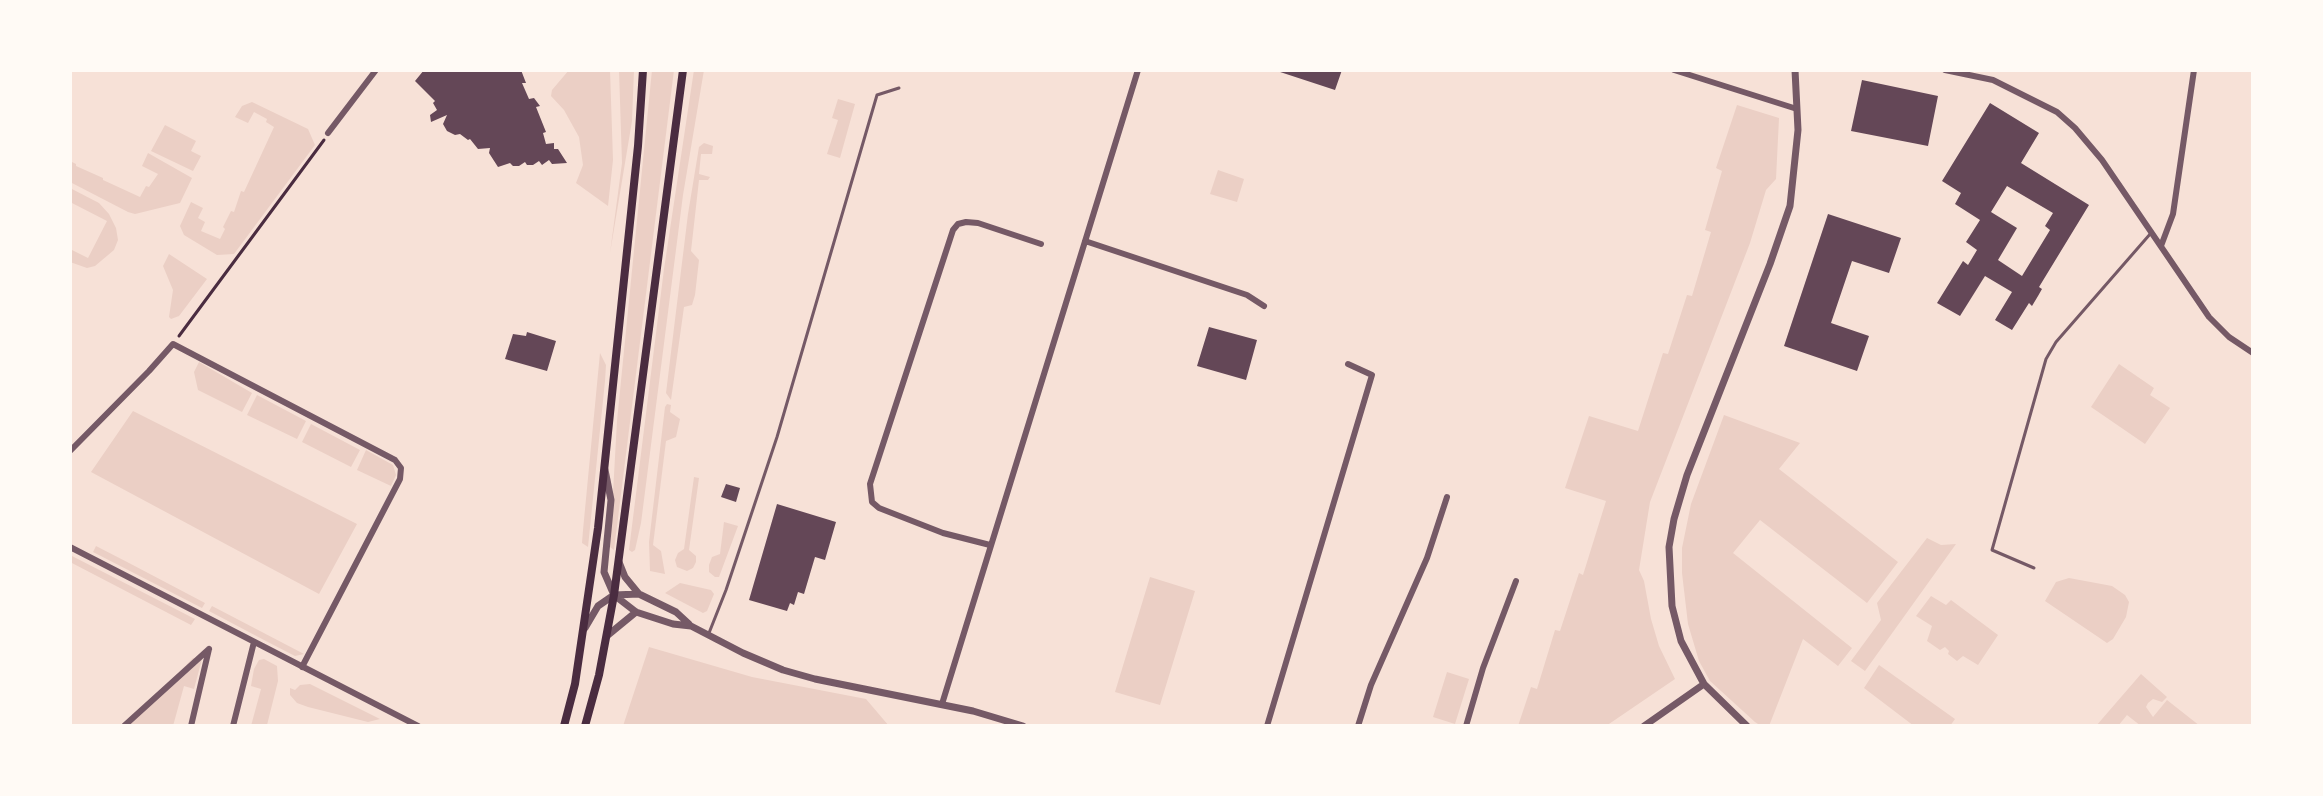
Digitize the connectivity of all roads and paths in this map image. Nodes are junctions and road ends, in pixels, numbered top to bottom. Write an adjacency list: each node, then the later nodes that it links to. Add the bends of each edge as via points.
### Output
1 (376, 70): 13 (street)
2 (643, 70): 23 (main road)
3 (683, 70): 27 (main road)
4 (1138, 70): 15 (street)
5 (1674, 70): 12 (street)
6 (1795, 70): 12 (street)
7 (1945, 70): 10 (street)
8 (1994, 70): 10 (street)
9 (2194, 70): 17 (street, via 2173,214)
10 (1993, 80): 14 (street, via 2057,112 2075,128)
11 (899, 88): 35 (lane, via 877,95 777,437)
12 (1797, 109): 39 (street, via 1790,206 1687,475 1669,547 1674,621)
13 (328, 133): 19 (path)
14 (2151, 233): 17 (street); 28 (lane, via 2046,359 1992,550)
15 (1085, 241): 18 (street, via 1247,295); 25 (street)
16 (1041, 244): 25 (street, via 978,223 958,224 953,230 870,484 872,502 879,508)
17 (2161, 246): 20 (street, via 2209,317)
18 (1264, 306)
19 (173, 344): 22 (street); 38 (street, via 395,460 401,468 400,479)
20 (2253, 353)
21 (1348, 364): 48 (street, via 1372,375)
22 (70, 451)
23 (604, 465): 31 (street, via 611,500 604,572); 34 (main road)
24 (1447, 497): 49 (street)
25 (990, 545): 40 (street)
26 (70, 547): 37 (street)
27 (619, 562): 30 (street); 31 (main road)
28 (2034, 568)
29 (1516, 581): 50 (street)
30 (639, 594): 31 (street); 33 (street, via 676,612)
31 (614, 595): 32 (street); 34 (street, via 598,606); 36 (main road)
32 (636, 612): 33 (street); 36 (street)
33 (691, 626): 35 (street)
34 (584, 629): 45 (main road)
35 (709, 633): 40 (street, via 783,670)
36 (608, 635): 46 (main road)
37 (254, 642): 38 (street); 43 (street)
38 (302, 667): 44 (street)
39 (1704, 684): 51 (street); 52 (street)
40 (942, 704): 47 (street)
41 (124, 726): 42 (street, via 209,649)
42 (191, 726)
43 (233, 726)
44 (418, 726)
45 (564, 726)
46 (585, 726)
47 (1023, 726)
48 (1267, 726)
49 (1358, 726)
50 (1466, 726)
51 (1644, 726)
52 (1747, 726)

